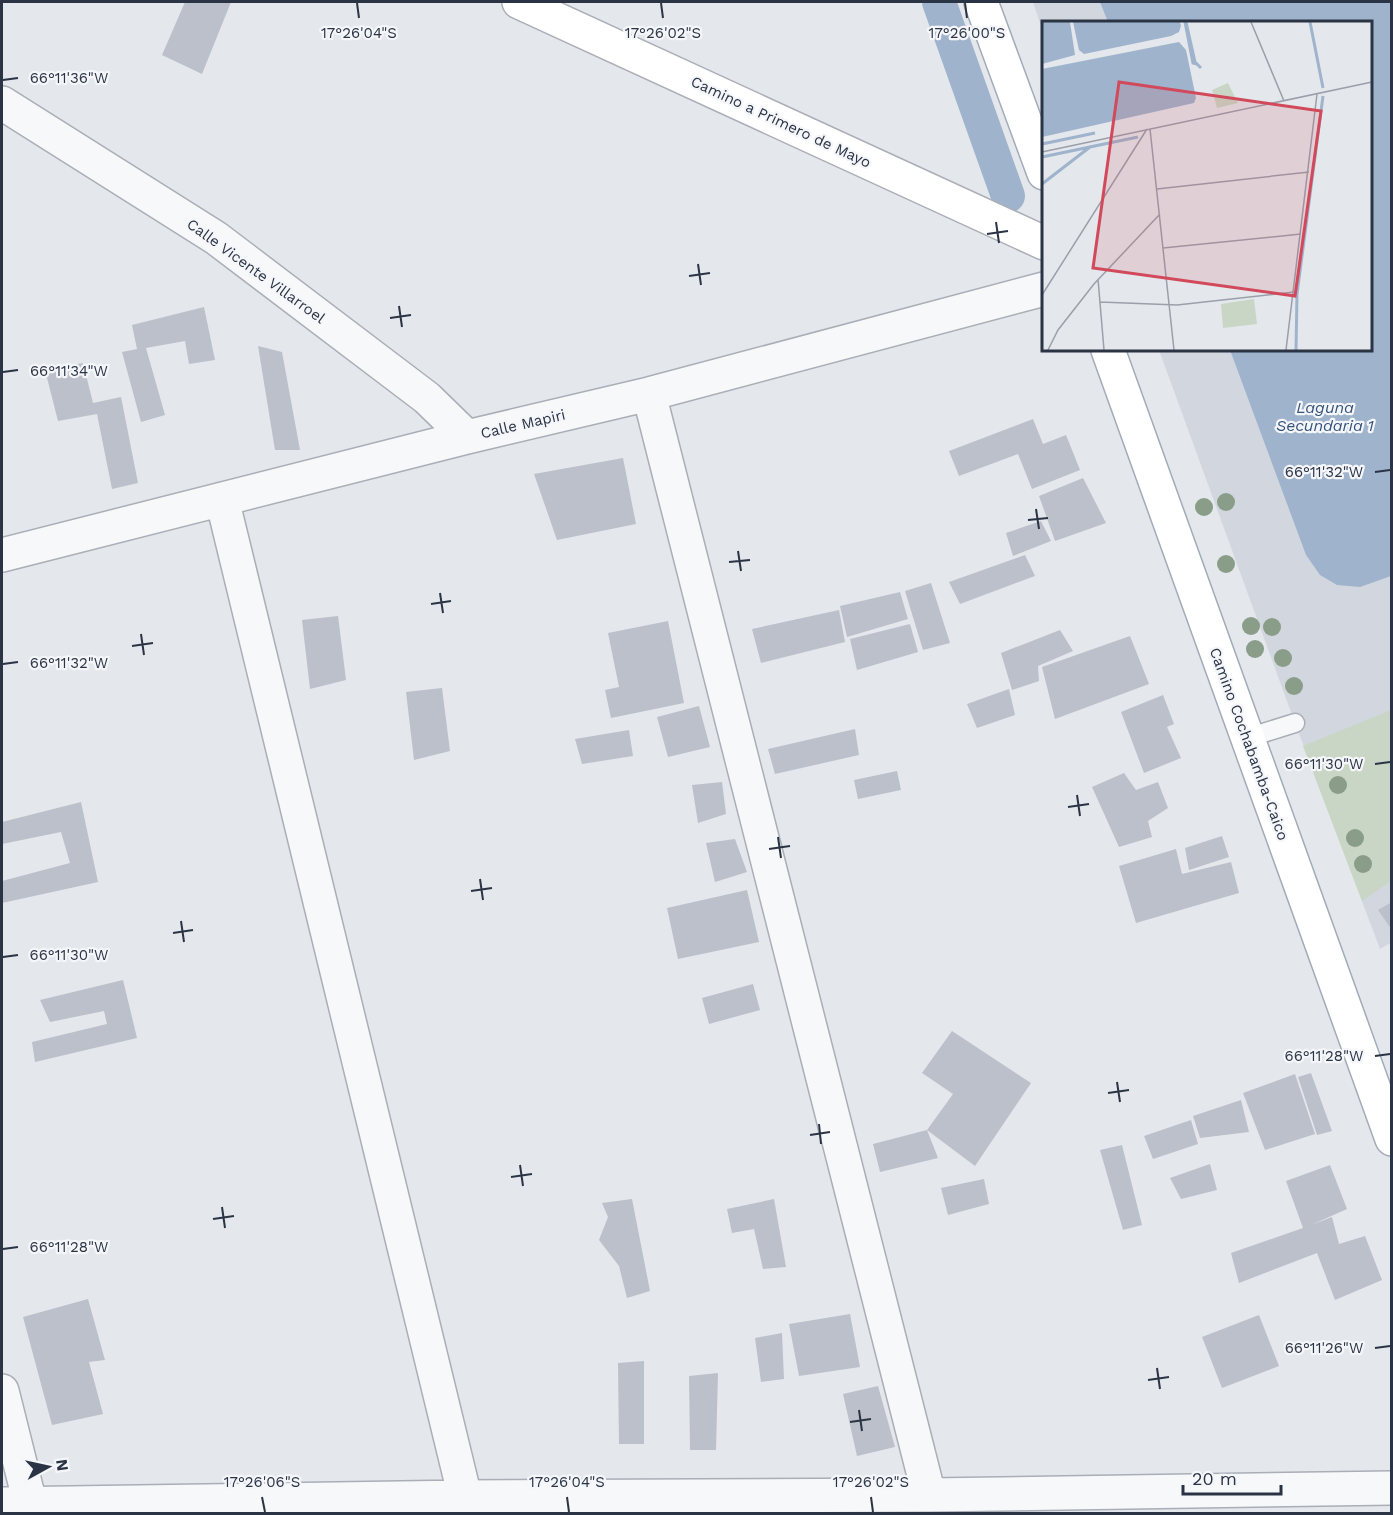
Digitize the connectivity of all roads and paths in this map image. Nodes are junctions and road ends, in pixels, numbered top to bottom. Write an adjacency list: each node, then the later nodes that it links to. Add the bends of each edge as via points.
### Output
1 (519, 2): 5 (main road, Camino a Primero de Mayo)
2 (981, 2): 4 (main road)
3 (2, 103): 9 (street, Calle Vicente Villarroel, via 216,238 427,398)
4 (1042, 168)
5 (1042, 242)
6 (1042, 290): 8 (street, Calle Mapiri)
7 (1108, 351): 13 (main road, Camino Cochabamba-Caico)
8 (649, 394): 9 (street, Calle Mapiri); 17 (street)
9 (467, 437): 10 (street, Calle Mapiri)
10 (222, 499): 11 (street, Calle Mapiri); 18 (street)
11 (2, 555)
12 (1295, 723): 13 (lane)
13 (1247, 738): 14 (main road, Camino Cochabamba-Caico)
14 (1392, 1139)
15 (2, 1391): 19 (street)
16 (1392, 1488): 17 (street)
17 (929, 1495): 18 (street)
18 (465, 1497): 19 (street)
19 (16, 1504)

